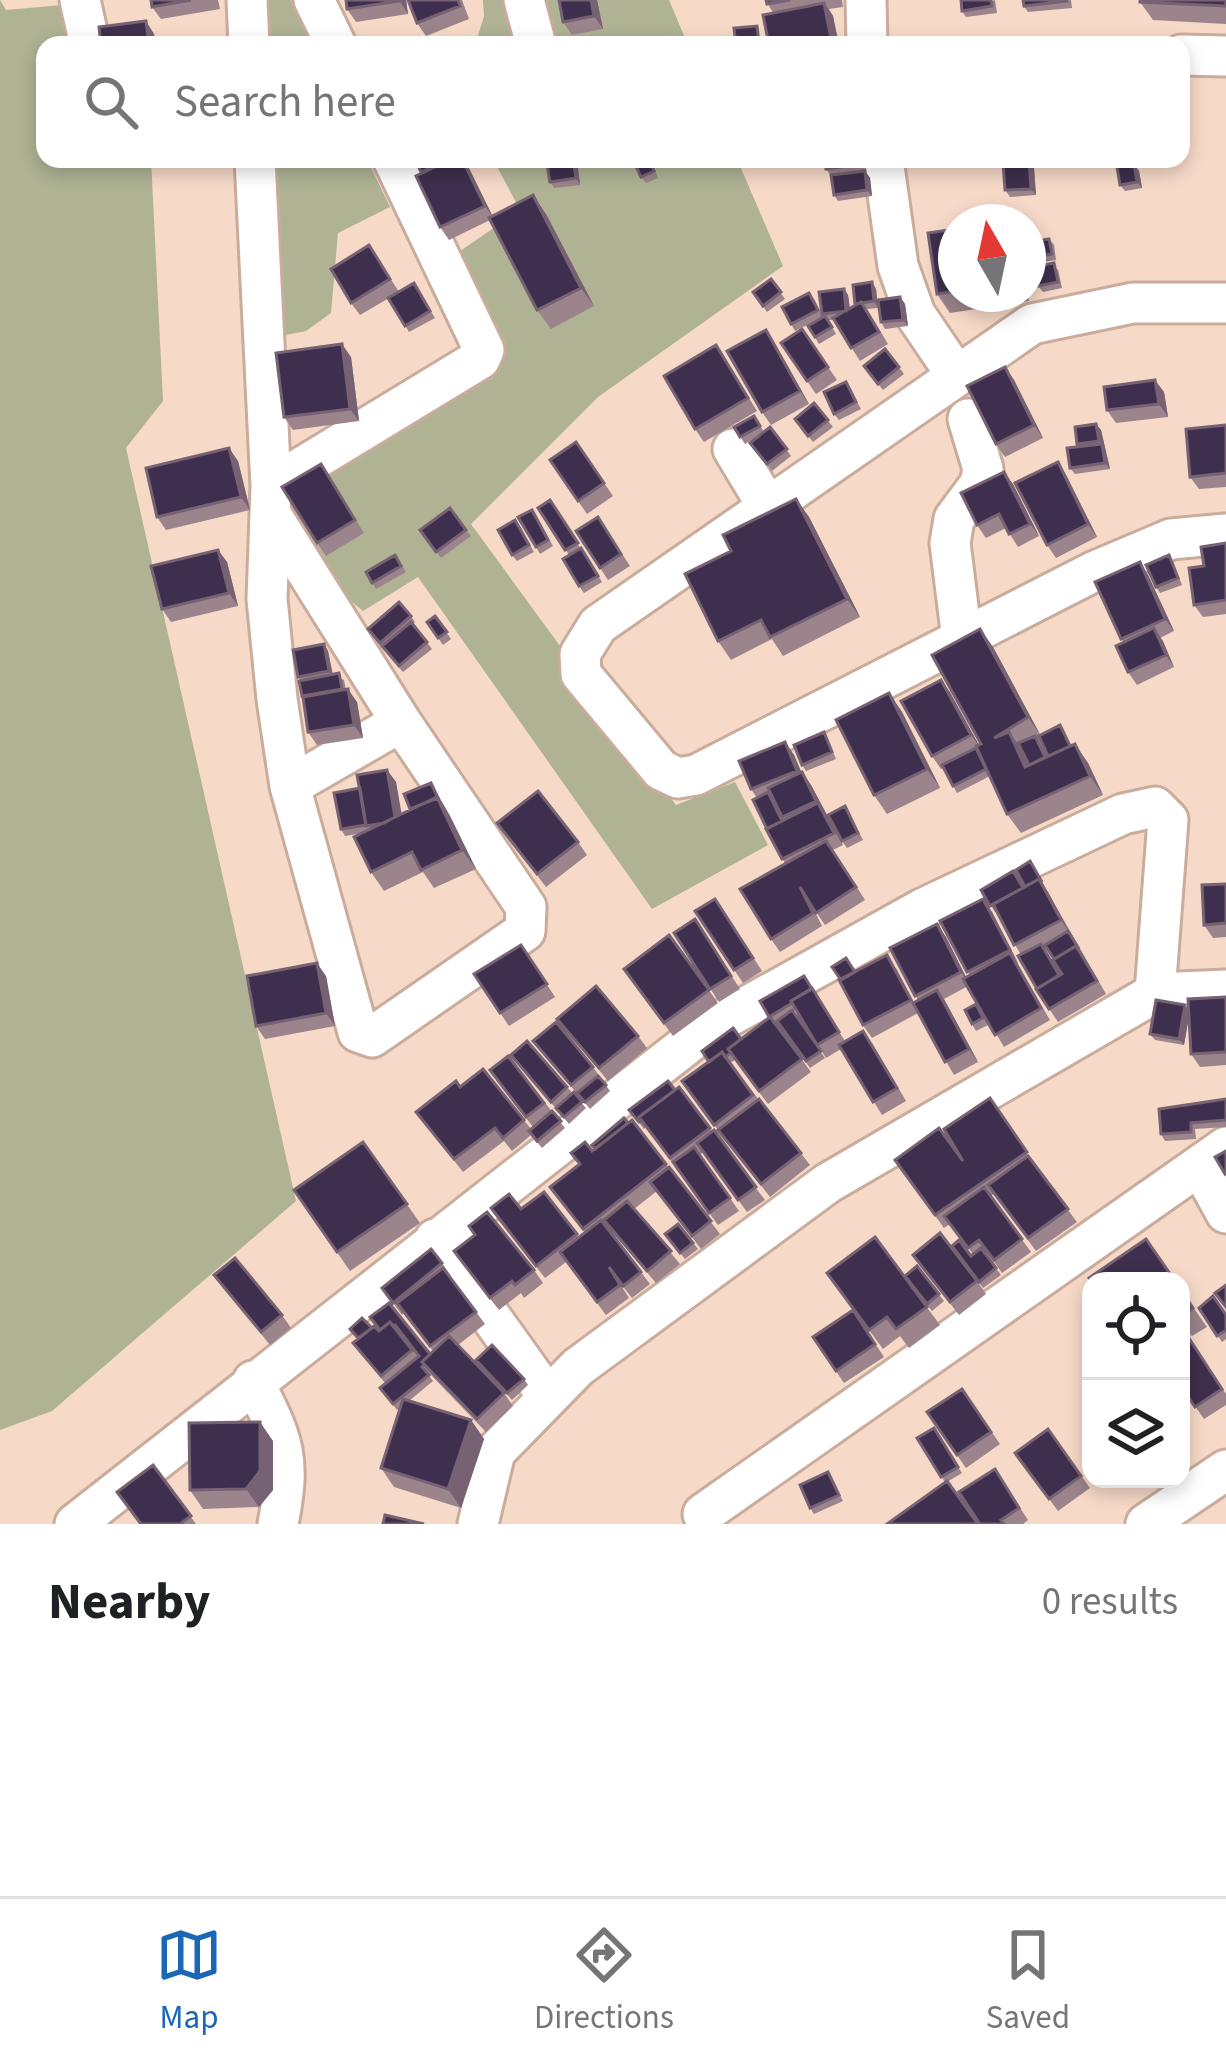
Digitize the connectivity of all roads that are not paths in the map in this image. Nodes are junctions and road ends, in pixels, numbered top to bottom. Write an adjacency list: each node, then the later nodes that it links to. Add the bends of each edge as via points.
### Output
1 (80, 0): 6 (street)
2 (247, 0): 7 (street)
3 (314, 0): 8 (street)
4 (524, 0): 9 (street)
5 (866, 0): 10 (street)
6 (87, 36)
7 (249, 36)
8 (332, 36)
9 (534, 36)
10 (867, 36)
11 (1190, 55): 12 (street)
12 (1226, 56)
13 (255, 168): 20 (street)
14 (397, 168): 20 (street, via 484,350)
15 (884, 168): 17 (street, via 898,266 915,314)
16 (1226, 303): 17 (street, via 1132,303 1032,324)
17 (958, 376): 21 (street)
18 (968, 418): 23 (street, via 983,469 954,519 950,543)
19 (734, 449): 21 (street)
20 (270, 499): 24 (street); 25 (street, via 267,599)
21 (768, 507): 23 (street, via 598,625 580,654 581,674 661,770 696,775)
22 (1226, 534): 23 (street, via 1171,539)
23 (962, 639)
24 (401, 722): 25 (street); 25 (street, via 527,918 525,931 372,1037 358,1032)
25 (290, 786)
26 (1226, 990): 27 (street)
27 (1155, 993): 30 (street, via 1170,832 1164,810 1144,806 922,909 708,1028); 32 (street, via 828,1183)
28 (1213, 1156): 29 (street); 34 (street)
29 (1226, 1213)
30 (435, 1239): 31 (street); 32 (street)
31 (254, 1381): 35 (street); 36 (street, via 283,1437 288,1472)
32 (548, 1397): 37 (street, via 495,1453)
33 (1226, 1470): 38 (street)
34 (704, 1514)
35 (75, 1524)
36 (278, 1524)
37 (478, 1524)
38 (1146, 1524)

